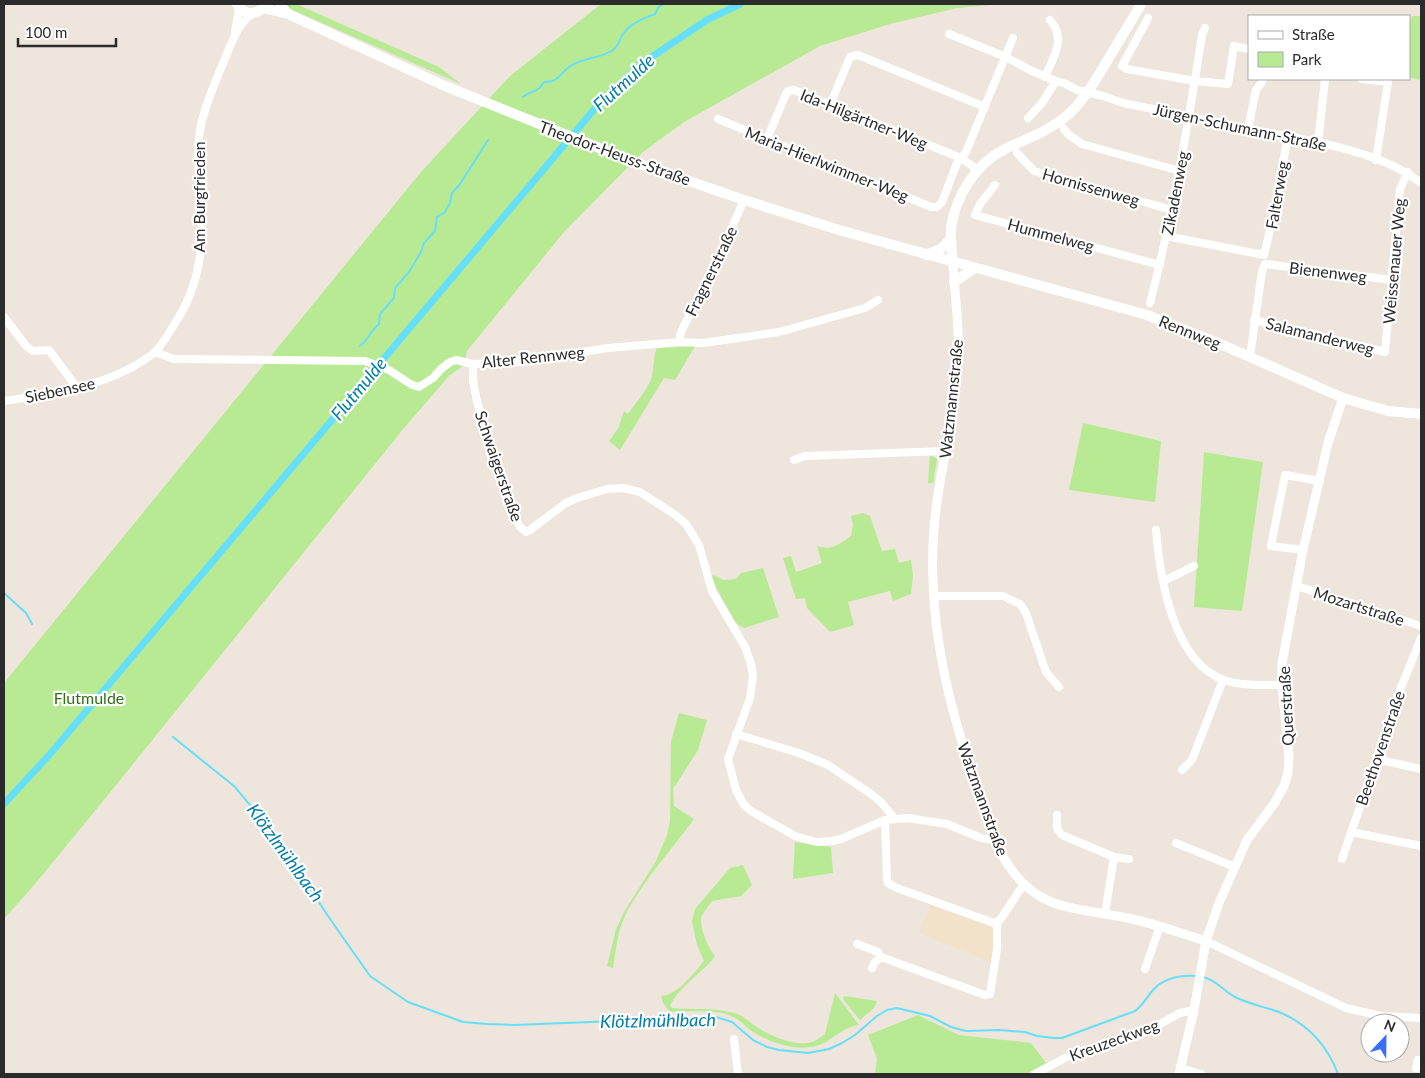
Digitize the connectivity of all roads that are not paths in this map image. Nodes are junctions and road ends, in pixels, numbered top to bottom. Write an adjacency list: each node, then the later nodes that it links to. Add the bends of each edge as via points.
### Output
1 (273, 4): 7 (main road, Theodor-Heuss-Straße)
2 (280, 4): 7 (street)
3 (238, 6): 6 (main road); 12 (street, Am Burgfrieden)
4 (264, 6): 6 (main road, Theodor-Heuss-Straße); 7 (main road, Theodor-Heuss-Straße)
5 (1140, 6): 22 (main road)
6 (253, 13): 12 (street, Am Burgfrieden)
7 (291, 16): 41 (main road, Theodor-Heuss-Straße, via 458,91 634,162)
8 (1148, 18): 21 (street, via 1122,66)
9 (1050, 20): 16 (street, via 1058,32 1058,44)
10 (1205, 28): 21 (street, Zikadenweg)
11 (949, 34): 15 (street, Jürgen-Schumann-Straße)
12 (235, 36): 56 (street, Am Burgfrieden, via 200,130 202,246 198,270 192,293 181,314)
13 (1013, 38): 15 (street)
14 (1248, 49): 21 (street, via 1234,46 1228,84)
15 (1006, 57): 16 (street, Jürgen-Schumann-Straße); 24 (street)
16 (1045, 77): 20 (street, Jürgen-Schumann-Straße)
17 (1263, 80): 29 (street, via 1256,90)
18 (1325, 80): 32 (street)
19 (1388, 80): 35 (street)
20 (1056, 81): 22 (street, Jürgen-Schumann-Straße); 27 (street)
21 (1195, 81): 25 (street, Zikadenweg)
22 (1088, 93): 25 (street, Jürgen-Schumann-Straße); 36 (main road, via 1060,122 1003,150)
23 (830, 105): 24 (street, via 850,58 858,56); 31 (street, Ida-Hilgärtner-Weg, via 794,90 788,91); 34 (street, Ida-Hilgärtner-Weg)
24 (985, 107): 34 (street)
25 (1189, 116): 29 (street, Jürgen-Schumann-Straße); 37 (street, Zikadenweg)
26 (718, 118): 31 (street, Maria-Hierlwimmer-Weg)
27 (1028, 118)
28 (1064, 129): 37 (street, via 1082,144)
29 (1248, 129): 30 (street, Jürgen-Schumann-Straße)
30 (1288, 136): 32 (street, Jürgen-Schumann-Straße); 43 (street, Falterweg, via 1264,255)
31 (767, 139): 34 (street, Maria-Hierlwimmer-Weg, via 931,207 942,202)
32 (1318, 143): 35 (street, Jürgen-Schumann-Straße)
33 (1017, 153): 42 (street, Hornissenweg, via 1034,171)
34 (961, 158): 36 (street, Ida-Hilgärtner-Weg)
35 (1376, 160): 38 (street, Jürgen-Schumann-Straße)
36 (978, 170): 44 (main road, via 962,194)
37 (1180, 171): 42 (street, Zikadenweg)
38 (1408, 172): 39 (street, Jürgen-Schumann-Straße); 49 (street, Weissenauer Weg, via 1400,189)
39 (1421, 183)
40 (995, 186): 47 (street, Hummelweg, via 975,214)
41 (744, 200): 45 (main road, Theodor-Heuss-Straße); 55 (street, Fragnerstraße, via 683,328)
42 (1172, 210): 43 (street, Zikadenweg)
43 (1166, 236): 47 (street, Zikadenweg)
44 (951, 238): 45 (main road, via 939,250); 46 (main road)
45 (926, 255): 46 (main road, Theodor-Heuss-Straße)
46 (953, 262): 48 (main road, Rennweg); 50 (street, Watzmannstraße)
47 (1160, 265): 52 (street, Zikadenweg)
48 (975, 268): 50 (main road); 58 (main road, Rennweg, via 1147,315)
49 (1392, 280): 54 (street, Bienenweg, via 1265,264); 57 (street, Weissenauer Weg)
50 (954, 282): 64 (street, Watzmannstraße, via 958,354)
51 (878, 300): 55 (street, Alter Rennweg, via 856,310 780,332)
52 (1150, 303)
53 (4, 318): 60 (street, via 26,347 33,351 48,350)
54 (1254, 320): 57 (street, Salamanderweg); 58 (street)
55 (680, 342): 59 (street, Alter Rennweg, via 608,348 511,363)
56 (155, 352): 59 (street, Alter Rennweg, via 174,358 365,361 419,387 450,362 456,360); 60 (street, Siebensee, via 113,377)
57 (1385, 352)
58 (1250, 357): 61 (main road, Rennweg)
59 (473, 364): 78 (street, Schwaigerstraße, via 477,402 514,515 526,532 577,498 623,488 640,492 674,514 694,534 712,591 751,664 750,698)
60 (78, 389): 62 (street, Siebensee)
61 (1343, 398): 63 (main road, Rennweg, via 1388,411); 66 (street, Querstraße)
62 (4, 401)
63 (1421, 414)
64 (946, 452): 65 (street, via 805,456); 72 (street, Watzmannstraße, via 935,519)
65 (794, 460)
66 (1320, 481): 68 (street, Querstraße); 68 (street, via 1285,475 1271,546)
67 (1156, 530): 70 (street)
68 (1303, 550): 71 (street, Querstraße)
69 (1194, 566): 70 (street)
70 (1164, 580): 75 (street, via 1182,640 1200,664)
71 (1297, 586): 73 (street, Mozartstraße); 76 (street, Querstraße, via 1284,650)
72 (934, 596): 77 (street, via 1003,596 1020,604 1046,672); 86 (street, Watzmannstraße, via 949,698)
73 (1421, 626)
74 (1421, 638): 79 (street, Beethovenstraße)
75 (1223, 680): 76 (street); 81 (street, via 1192,760)
76 (1282, 685): 92 (street, Querstraße, via 1288,773 1274,804 1247,840)
77 (1059, 687)
78 (736, 734): 83 (street, via 828,765 876,798); 84 (street, Schwaigerstraße, via 728,758 736,790 744,805 772,824 801,838 824,842 841,839)
79 (1376, 760): 80 (street); 85 (street, Beethovenstraße)
80 (1421, 769)
81 (1182, 770)
82 (1057, 815): 89 (street, via 1057,828 1062,834)
83 (894, 818): 84 (street, Schwaigerstraße); 86 (street, Schwaigerstraße, via 936,821)
84 (885, 820): 95 (street, via 888,883)
85 (1351, 832): 88 (street); 91 (street, Beethovenstraße)
86 (994, 840): 93 (street, Watzmannstraße, via 1009,868)
87 (1176, 843): 92 (street)
88 (1421, 846)
89 (1114, 857): 90 (street); 94 (street)
90 (1129, 859)
91 (1342, 859)
92 (1235, 867): 97 (street, Querstraße)
93 (1024, 884): 94 (street, Watzmannstraße, via 1055,904); 95 (street)
94 (1105, 914): 96 (street, Watzmannstraße)
95 (997, 922): 99 (street, via 997,949 990,994 985,995)
96 (1160, 926): 97 (street, Watzmannstraße); 101 (street)
97 (1206, 941): 102 (street, Querstraße); 103 (street, Watzmannstraße, via 1346,1008 1381,1016)
98 (857, 944): 99 (street, via 878,952)
99 (881, 957): 100 (street)
100 (872, 968)
101 (1145, 969)
102 (1194, 1010): 105 (street, Querstraße); 107 (street, Kreuzeckweg, via 1180,1013 1144,1033 1067,1057)
103 (1421, 1018)
104 (734, 1039): 106 (street)
105 (1179, 1071): 108 (street)
106 (738, 1074)
107 (1035, 1074)
108 (1201, 1074)

